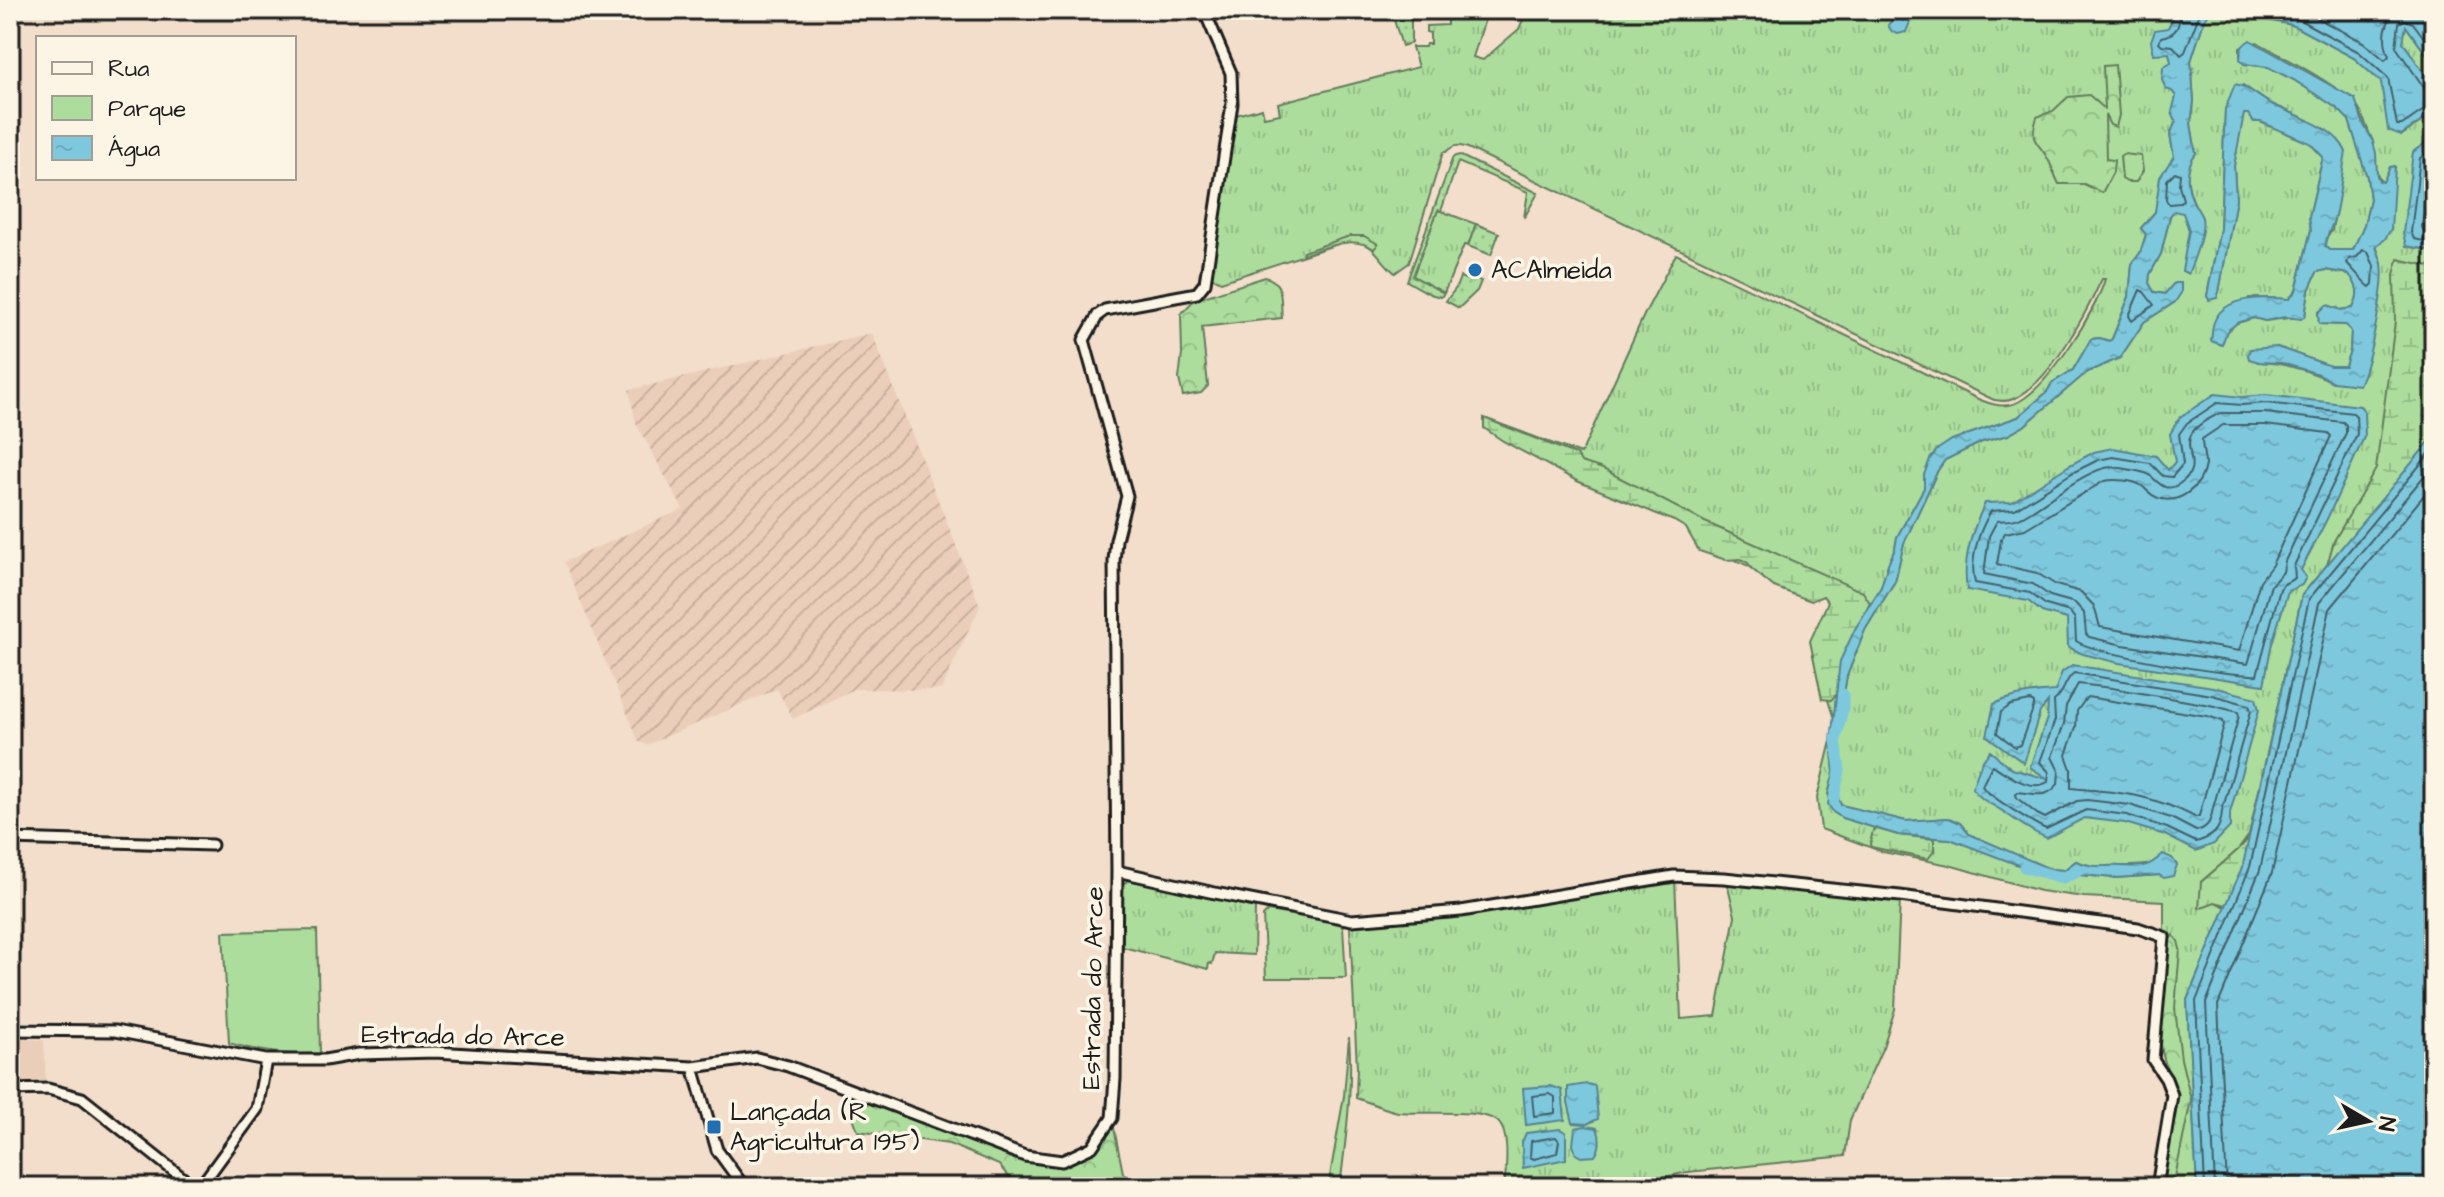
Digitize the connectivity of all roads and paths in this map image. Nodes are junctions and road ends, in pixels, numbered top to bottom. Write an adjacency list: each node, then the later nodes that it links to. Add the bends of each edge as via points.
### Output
1 (1204, 10): 4 (street, Estrada do Arce, via 1231,73 1232,104 1205,283 1197,293 1105,310 1084,340 1127,496 1114,561)
2 (10, 839): 3 (street)
3 (212, 845)
4 (1117, 871): 7 (street, Estrada do Arce, via 1112,1118 1092,1147 1062,1161 1025,1156 757,1058); 11 (street, via 1346,920 1461,911 1674,876 1900,896 2138,928 2164,937 2153,1060 2172,1095)
5 (10, 1030): 6 (street, Estrada do Arce, via 115,1031)
6 (266, 1060): 7 (street, Estrada do Arce, via 435,1052); 9 (street, via 257,1109)
7 (693, 1067): 10 (street, via 717,1150)
8 (10, 1090): 9 (street, via 48,1089 82,1098)
9 (197, 1187)
10 (744, 1187)
11 (2157, 1187)

